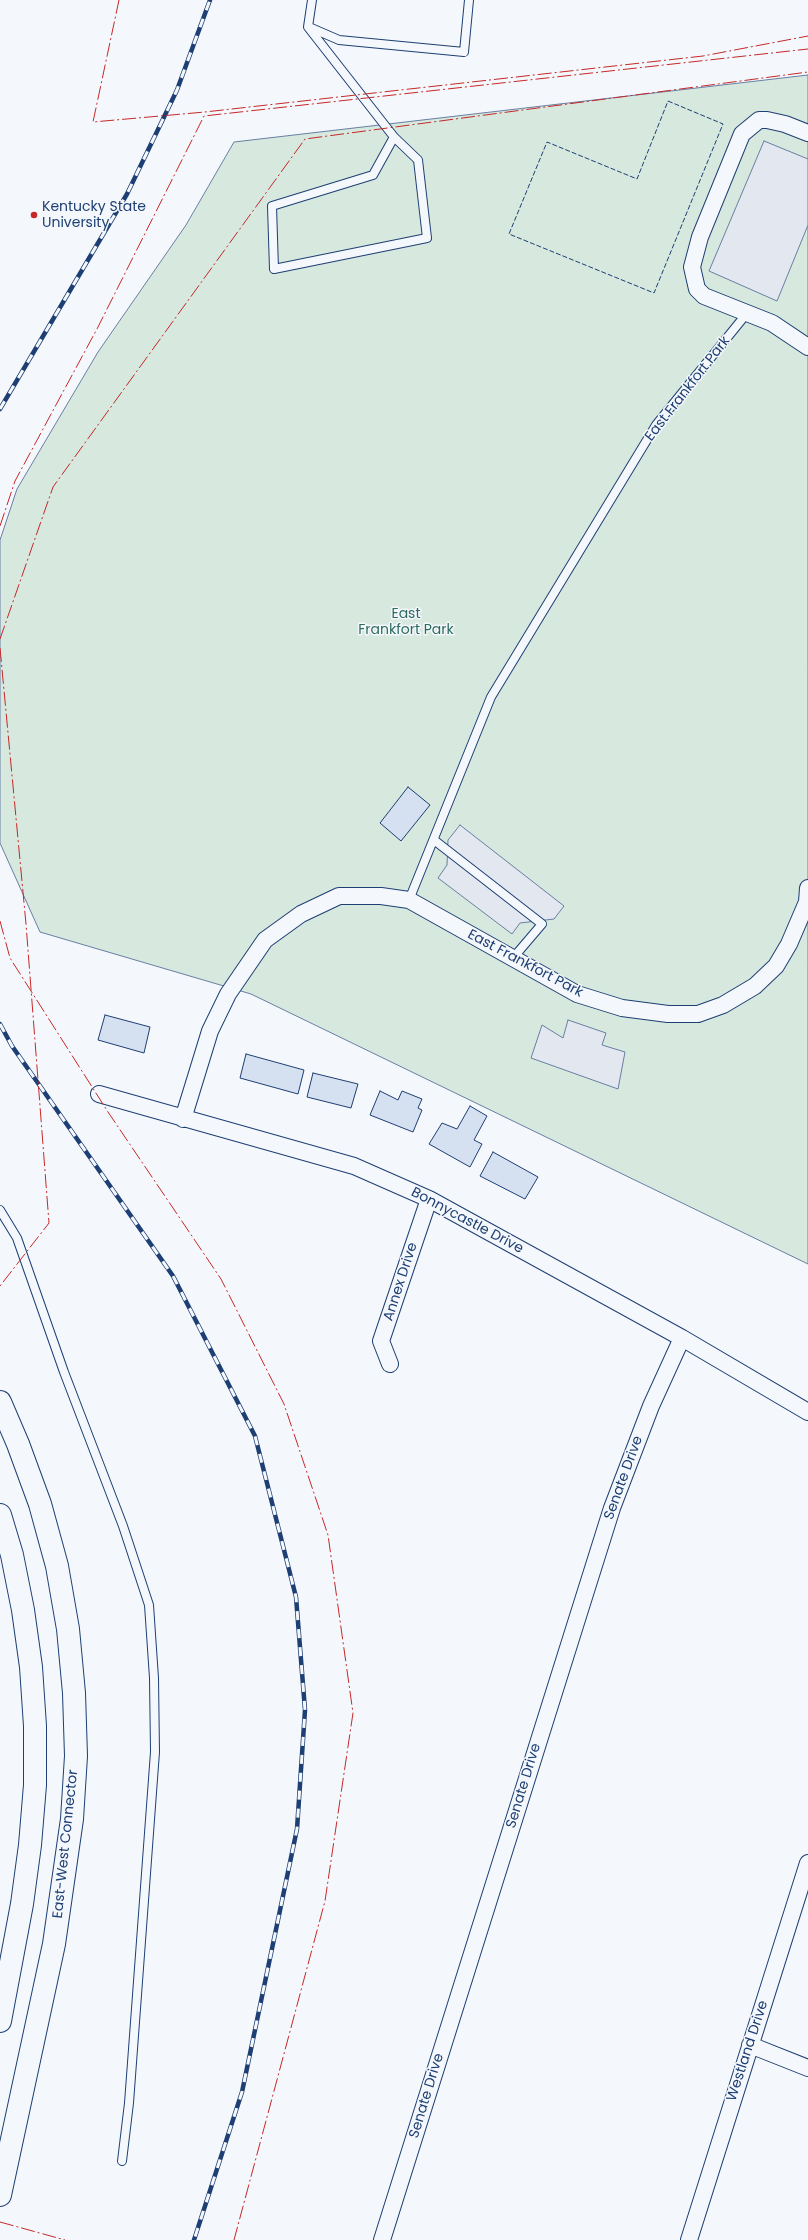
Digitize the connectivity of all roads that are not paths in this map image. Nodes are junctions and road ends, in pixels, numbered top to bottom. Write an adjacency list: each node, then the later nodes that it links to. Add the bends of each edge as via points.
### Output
1 (312, 0): 3 (lane)
2 (469, 0): 3 (lane, via 464,52 339,40)
3 (308, 27): 5 (lane)
4 (808, 133): 6 (street, via 766,120 759,120 747,128 737,144 694,253 692,267 696,289 704,296)
5 (394, 137): 5 (lane, via 418,160 426,238 274,269 272,206 373,175)
6 (748, 312): 7 (street, via 772,323); 8 (lane, East Frankfort Park, via 656,425 491,697)
7 (808, 347)
8 (434, 840): 10 (lane, East Frankfort Park); 11 (lane, via 542,924)
9 (808, 897): 11 (street, East Frankfort Park, via 789,944 776,966 755,986 723,1005 698,1014 668,1014 622,1008 577,994)
10 (409, 900): 11 (street, East Frankfort Park); 13 (street, East Frankfort Park, via 381,896 339,896 301,914 265,940 228,994 210,1031)
11 (513, 958)
12 (99, 1094): 13 (street, Bonnycastle Drive)
13 (183, 1119): 14 (street, Bonnycastle Drive, via 354,1166)
14 (429, 1199): 16 (street, Bonnycastle Drive); 17 (street, Annex Drive, via 381,1341)
15 (0, 1210): 25 (lane, via 17,1238 64,1372 123,1526 149,1605 154,1678 155,1752 129,2103)
16 (682, 1338): 19 (street, Bonnycastle Drive); 27 (street, Senate Drive, via 651,1406 612,1508)
17 (390, 1364)
18 (0, 1402): 26 (main road, East-West Connector, via 40,1504 57,1566 72,1669 76,1756 72,1819 54,1944)
19 (808, 1412)
20 (0, 1515): 22 (main road, via 12,1555 23,1610 31,1667 35,1726 35,1785 30,1845 22,1904)
21 (808, 1863): 23 (street, Westland Drive)
22 (0, 2021)
23 (750, 2045): 24 (street); 28 (street, Westland Drive)
24 (808, 2068)
25 (122, 2161)
26 (0, 2195)
27 (382, 2240)
28 (689, 2240)

